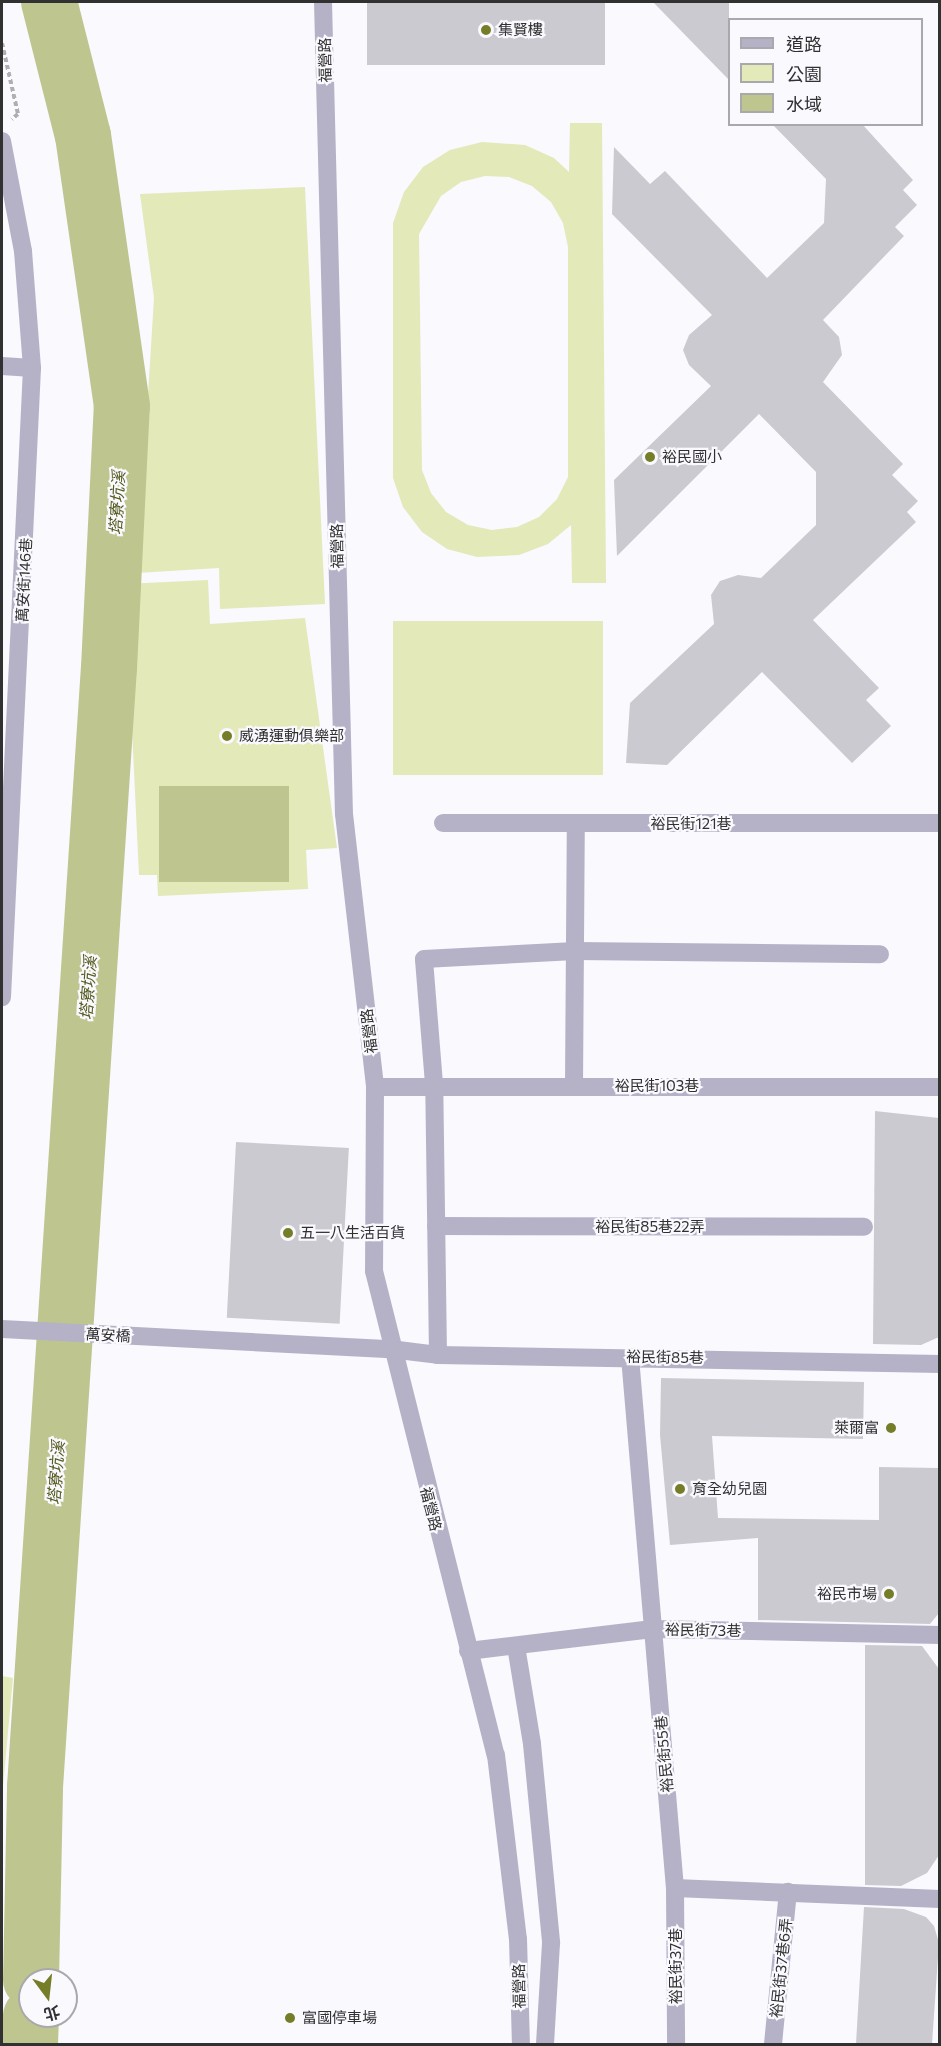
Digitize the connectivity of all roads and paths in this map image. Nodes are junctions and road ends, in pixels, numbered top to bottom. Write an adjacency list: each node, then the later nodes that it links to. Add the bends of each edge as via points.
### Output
1 (323, 2): 15 (street, 福營路, via 344,814)
2 (2, 43): 3 (path)
3 (18, 114)
4 (2, 141): 6 (street, 萬安街146巷, via 24,251)
5 (2, 366): 6 (street)
6 (32, 368): 12 (street, 萬安街146巷)
7 (443, 823): 9 (street, 裕民街121巷)
8 (939, 823): 9 (street, 裕民街121巷)
9 (576, 824): 10 (street)
10 (575, 951): 11 (street); 13 (street, via 424,959); 14 (street)
11 (880, 954)
12 (2, 997)
13 (434, 1084): 14 (street, 裕民街103巷); 15 (street, 裕民街103巷); 17 (street)
14 (574, 1085): 16 (street, 裕民街103巷)
15 (375, 1087): 20 (street, 福營路, via 374,1271)
16 (939, 1087)
17 (436, 1226): 18 (street, 裕民街85巷22弄); 21 (street)
18 (864, 1227)
19 (2, 1329): 20 (street, 萬安橋)
20 (390, 1348): 21 (street, 裕民街85巷); 27 (street, 福營路)
21 (438, 1355): 22 (street, 裕民街85巷)
22 (630, 1357): 23 (street, 裕民街85巷); 24 (street, 裕民街55巷)
23 (939, 1364)
24 (653, 1629): 25 (street, 裕民街73巷); 26 (street, 裕民街73巷); 28 (street, 裕民街55巷)
25 (939, 1635)
26 (516, 1646): 27 (street, 裕民街73巷); 32 (street, via 532,1744 550,1943)
27 (468, 1652): 31 (street, 福營路, via 496,1755 518,1940)
28 (675, 1888): 29 (street); 33 (street, 裕民街37巷)
29 (788, 1892): 30 (street); 34 (street, 裕民街37巷6弄)
30 (939, 1899)
31 (521, 2044)
32 (544, 2044)
33 (676, 2044)
34 (773, 2044)

